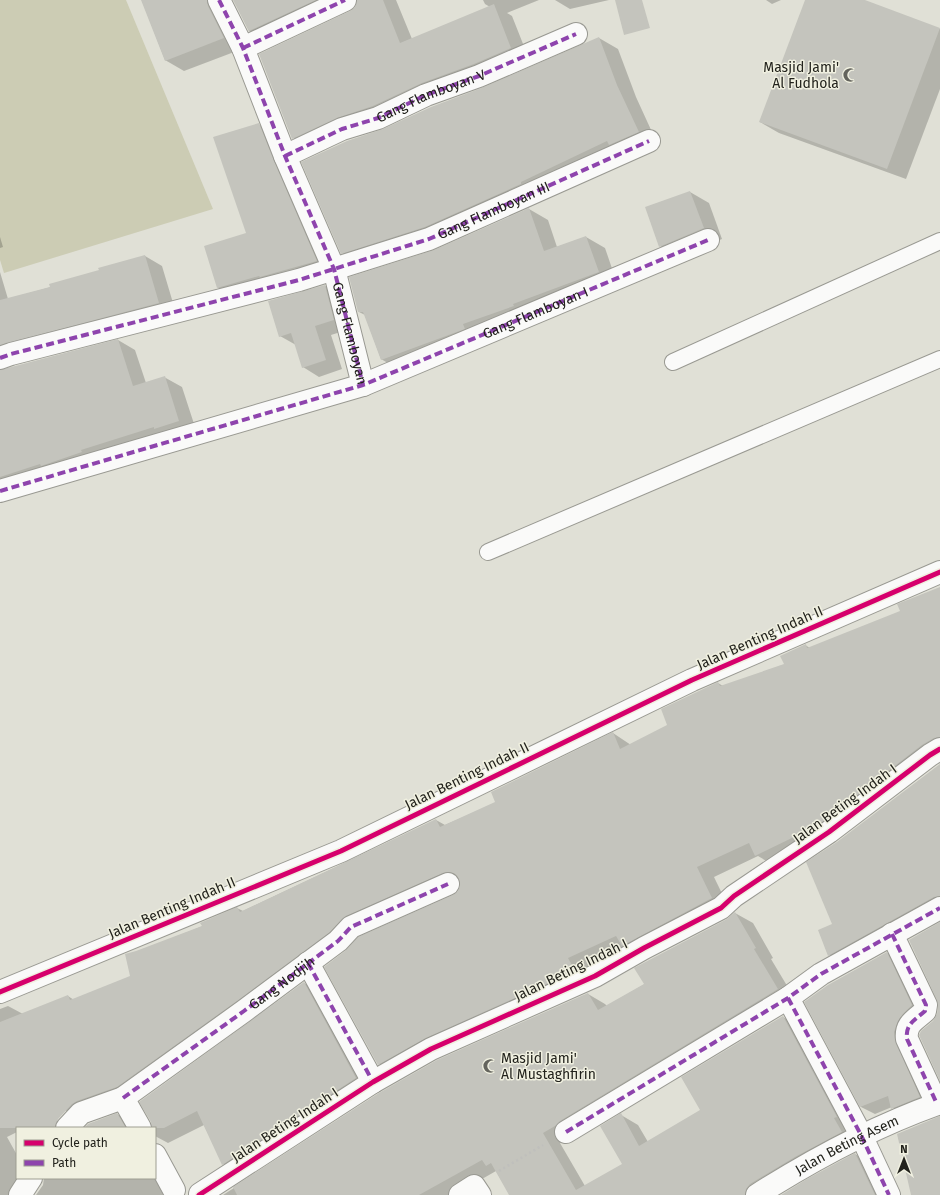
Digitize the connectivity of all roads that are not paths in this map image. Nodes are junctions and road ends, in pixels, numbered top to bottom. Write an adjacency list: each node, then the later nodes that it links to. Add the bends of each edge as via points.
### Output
1 (220, 0): 4 (street, Gang Flamboyan)
2 (345, 0): 4 (street)
3 (576, 34): 6 (street, Gang Flamboyan V, via 479,76 426,95 378,118 342,129)
4 (243, 48): 6 (street, Gang Flamboyan)
5 (649, 141): 9 (street, Gang Flamboyan III, via 428,239)
6 (285, 156): 9 (street, Gang Flamboyan)
7 (708, 240): 13 (street, Gang Flamboyan I)
8 (940, 241): 12 (lane)
9 (334, 270): 10 (street, Gang Flamboyan III); 13 (street, Gang Flamboyan)
10 (0, 358)
11 (940, 359): 15 (lane)
12 (673, 362)
13 (362, 385): 14 (street, Gang Flamboyan)
14 (0, 492)
15 (488, 552)
16 (940, 572): 22 (street, Jalan Benting Indah II, via 692,680 340,851)
17 (940, 749): 24 (street, Jalan Beting Indah I, via 829,832 734,896 721,908 595,976 431,1049)
18 (448, 884): 21 (street, Gang Nodjih, via 351,927 338,942)
19 (940, 908): 20 (street)
20 (892, 934): 23 (street, via 821,974); 26 (street, via 926,1005 925,1011 909,1025 906,1032)
21 (308, 964): 24 (street); 25 (street, Gang Nodjih)
22 (0, 992)
23 (788, 998): 29 (street); 30 (street)
24 (373, 1082): 34 (street, Jalan Beting Indah I)
25 (123, 1098): 27 (street, Gang Nodjih, via 81,1113); 28 (street)
26 (938, 1104): 30 (street, Jalan Beting Asem)
27 (68, 1127)
28 (139, 1127)
29 (566, 1132)
30 (861, 1135): 36 (street, Jalan Beting Asem, via 799,1168); 37 (street)
31 (156, 1157): 33 (street)
32 (30, 1179): 35 (street)
33 (174, 1190)
34 (200, 1194)
35 (20, 1195)
36 (757, 1195)
37 (889, 1195)

